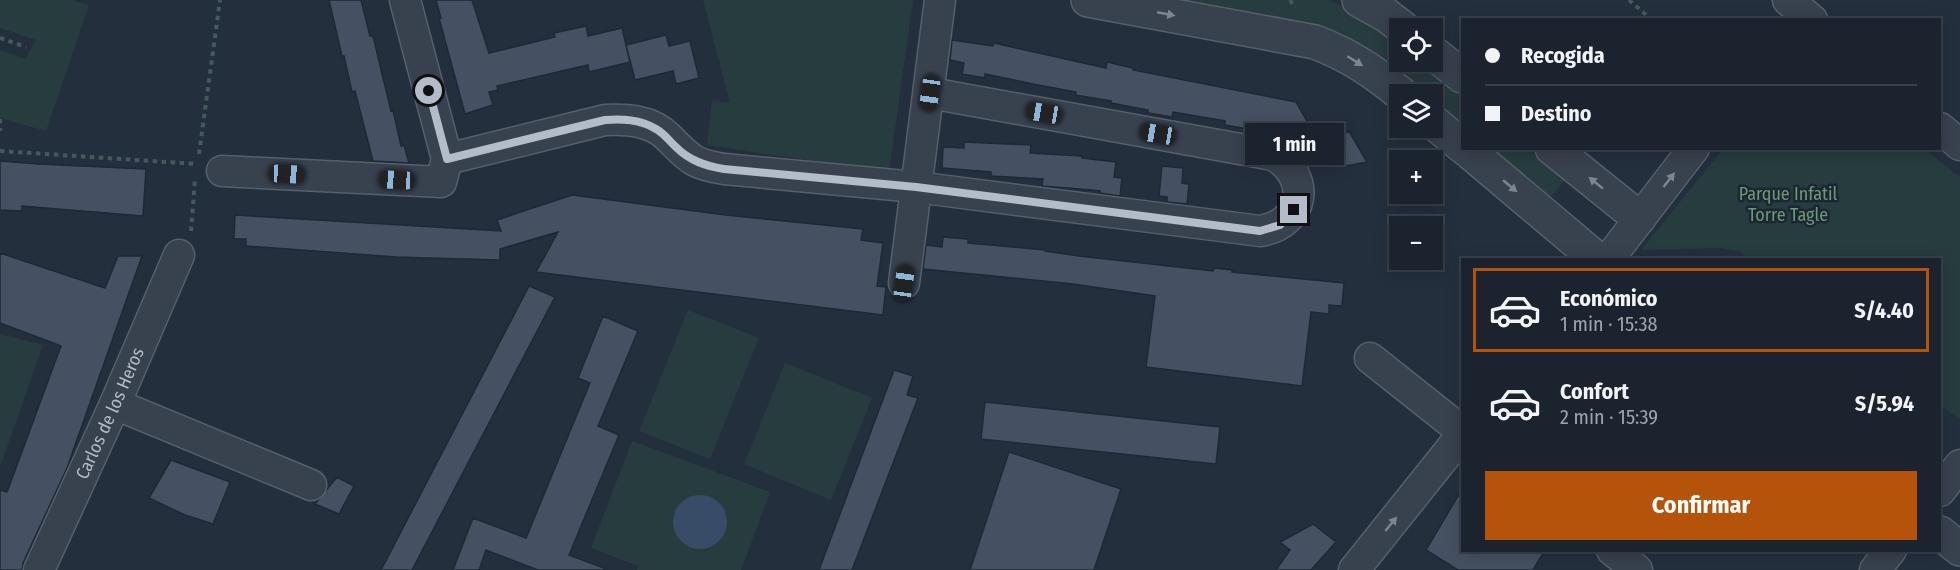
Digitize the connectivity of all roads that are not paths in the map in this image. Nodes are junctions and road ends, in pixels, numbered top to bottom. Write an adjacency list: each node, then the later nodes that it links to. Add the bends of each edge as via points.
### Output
1 (405, 0): 17 (street)
2 (940, 0): 9 (street)
3 (1088, 0): 8 (street, one-way to 8, via 1315,42 1342,53)
4 (1359, 0): 5 (street)
5 (1390, 18)
6 (1443, 61): 7 (street)
7 (1461, 75)
8 (1389, 85)
9 (930, 93): 19 (street); 19 (street, via 1273,155 1296,178 1298,200 1280,225 1260,231)
10 (1941, 129): 13 (street)
11 (1443, 130): 12 (street)
12 (1461, 145)
13 (1960, 145)
14 (1468, 150): 21 (street, one-way to 21)
15 (1554, 150): 20 (street, one-way to 15)
16 (1692, 150): 20 (street, one-way to 16)
17 (447, 159): 18 (street, via 441,182); 19 (street, via 622,119 653,127 685,155 710,166)
18 (210, 167)
19 (916, 187): 24 (street)
20 (1639, 218): 22 (street)
21 (1596, 258)
22 (1609, 258)
23 (177, 260): 26 (street, Carlos de los Heros)
24 (904, 283)
25 (1370, 358): 27 (street)
26 (115, 404): 30 (street); 36 (street, Carlos de los Heros)
27 (1461, 432)
28 (1461, 434): 37 (street, one-way to 28)
29 (1960, 465): 31 (street)
30 (311, 485)
31 (1941, 490)
32 (1941, 534): 33 (street)
33 (1960, 549)
34 (1614, 552): 38 (street)
35 (1889, 552): 39 (street)
36 (39, 570)
37 (1354, 570)
38 (1637, 570)
39 (1875, 570)

